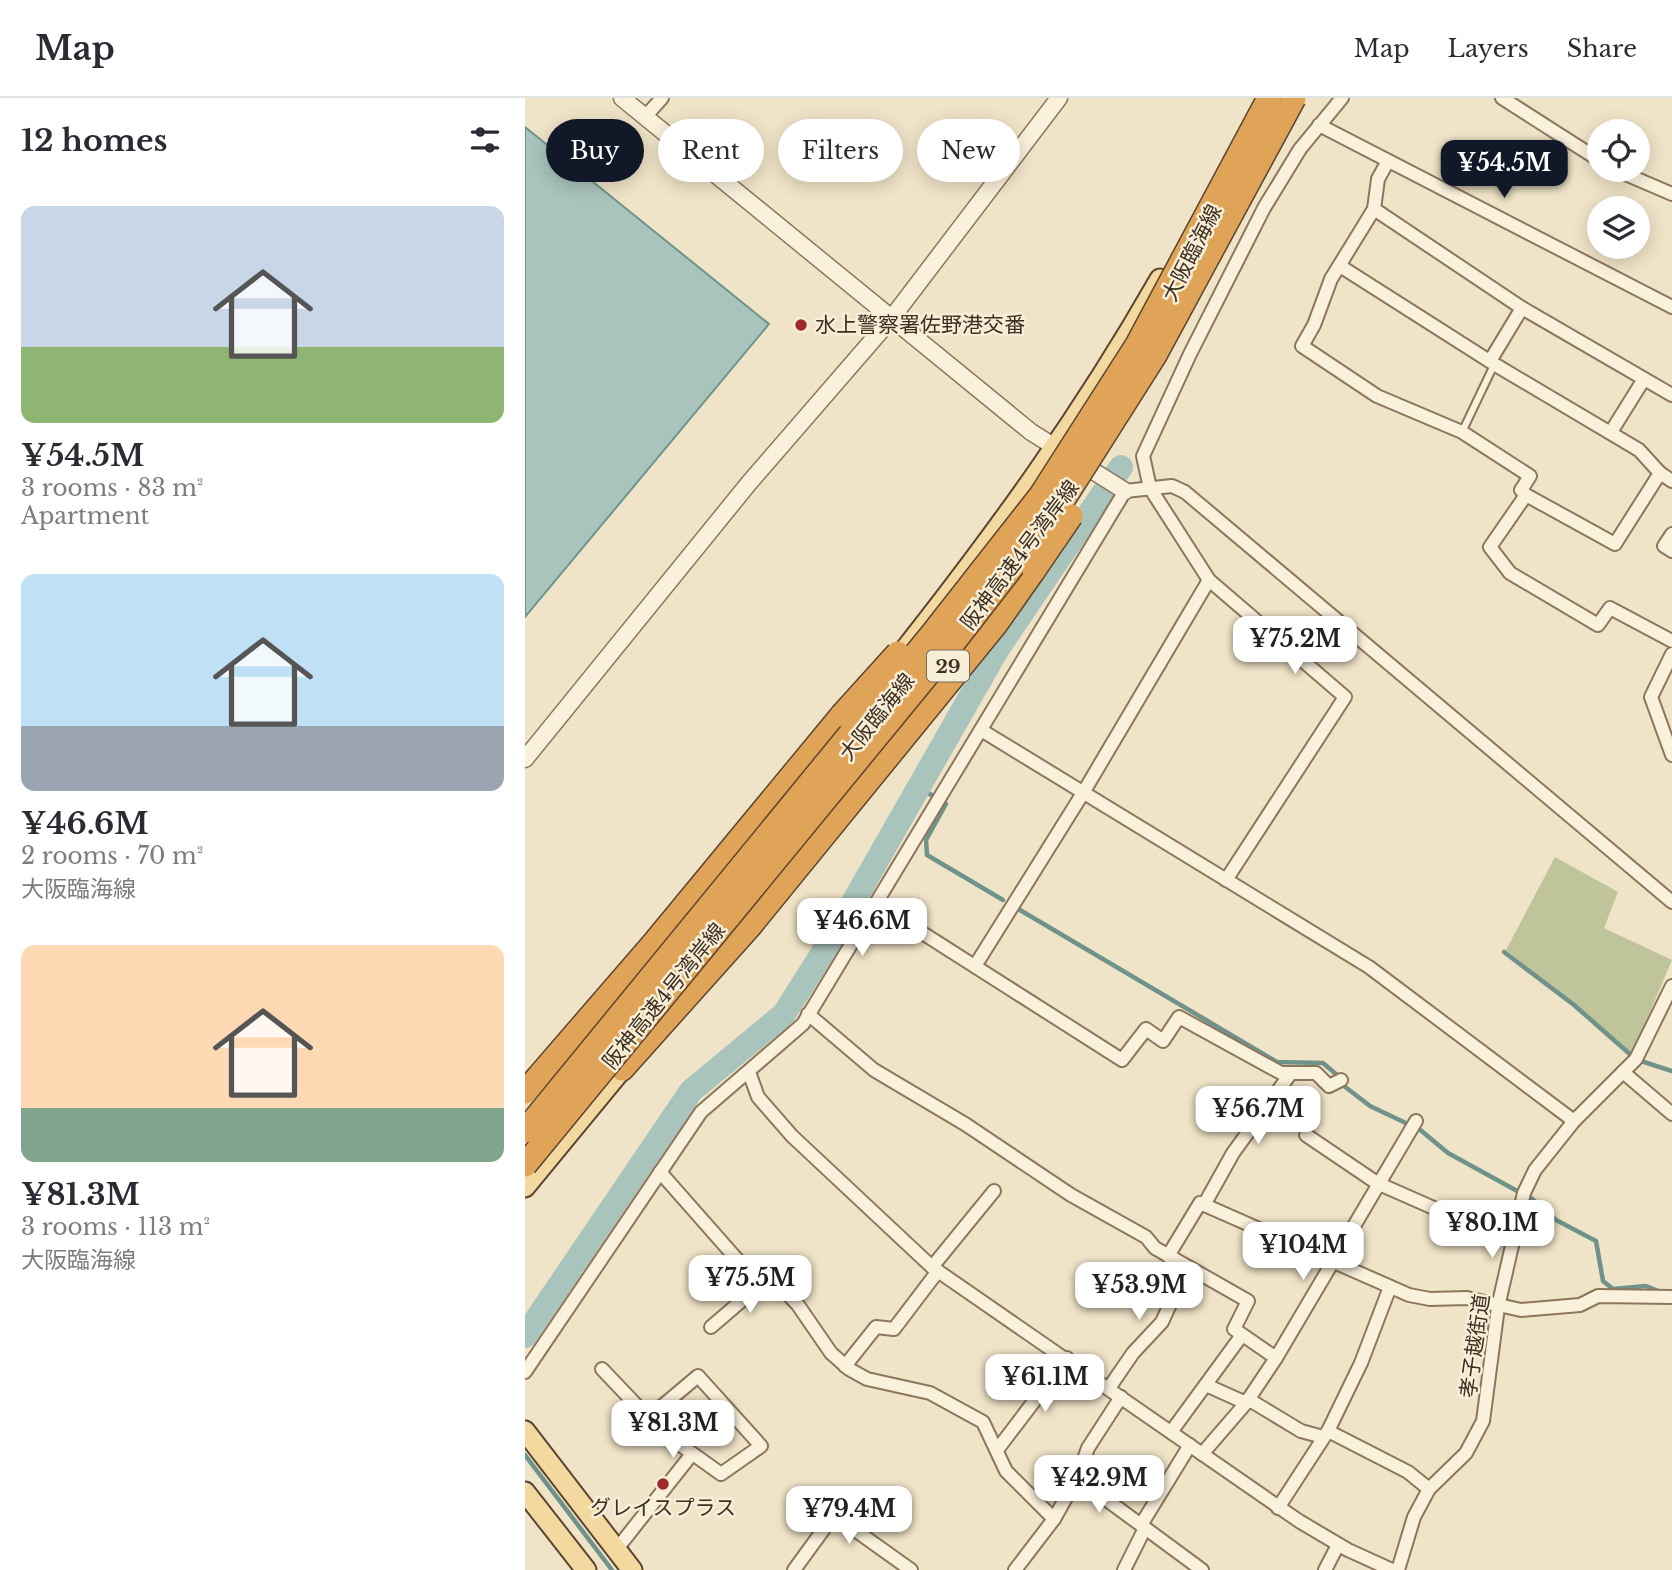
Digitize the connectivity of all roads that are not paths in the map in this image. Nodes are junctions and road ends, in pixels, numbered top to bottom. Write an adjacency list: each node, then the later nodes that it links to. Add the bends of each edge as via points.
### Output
1 (622, 98): 9 (street)
2 (661, 98): 9 (street)
3 (1059, 98): 20 (street)
4 (1270, 98): 21 (highway, 阪神高速4号湾岸線, bridge); 27 (main road, 大阪臨海線 / 29)
5 (1294, 98): 16 (highway, 阪神高速4号湾岸線, bridge)
6 (1301, 98): 28 (main road, 大阪臨海線 / 29, via 1166,356)
7 (1342, 98): 10 (street)
8 (1502, 98): 11 (street)
9 (645, 117): 20 (street)
10 (1319, 125): 12 (street); 31 (street, via 1276,186 1190,354 1143,456)
11 (1587, 152)
12 (1388, 161): 15 (street, via 1378,179); 18 (street)
13 (1644, 182): 14 (street)
14 (1672, 194)
15 (1374, 209): 17 (street); 19 (street)
16 (1213, 251): 49 (highway, bridge, via 1128,422 996,624 750,926); 61 (highway, 阪神高速4号湾岸線, bridge, via 1112,427 1021,558)
17 (1340, 266): 22 (street); 25 (street, via 1302,345 1377,396)
18 (1672, 307)
19 (1522, 308): 22 (street); 23 (street)
20 (891, 319): 27 (street); 41 (street, via 749,483)
21 (1137, 345): 54 (highway, bridge, via 1038,485 962,581 842,715); 59 (highway, 阪神高速4号湾岸線, bridge, via 1072,449 1005,543)
22 (1492, 362): 25 (lane); 26 (street)
23 (1644, 379): 24 (street); 26 (street)
24 (1672, 395)
25 (1462, 432): 33 (street, via 1530,476 1521,490)
26 (1611, 432): 29 (street, via 1639,450)
27 (1057, 449): 28 (street); 55 (main road, 大阪臨海線 / 29, via 847,723)
28 (1092, 471): 32 (street); 49 (main road, 大阪臨海線 / 29, via 1008,590)
29 (1660, 473): 30 (street); 33 (street, via 1615,544)
30 (1672, 481)
31 (1150, 488): 32 (street); 36 (street); 44 (street, via 1172,486 1185,492)
32 (1125, 491): 39 (street)
33 (1526, 495): 37 (street, via 1490,547 1510,573 1598,625 1610,608)
34 (1672, 534): 35 (street, via 1664,546)
35 (1672, 551)
36 (1209, 580): 42 (street); 43 (street, via 1345,697)
37 (1672, 641)
38 (1672, 654): 40 (street, via 1651,697)
39 (981, 730): 42 (street); 45 (street)
40 (1672, 755)
41 (525, 759)
42 (1083, 793): 43 (street); 46 (street)
43 (1226, 880): 58 (street, via 1369,967)
44 (1672, 902)
45 (877, 904): 46 (street); 48 (street)
46 (975, 966): 52 (street, via 1122,1060 1146,1028 1163,1041 1179,1017 1281,1073)
47 (1672, 986): 50 (street, 孝子越街道, via 1636,1059)
48 (808, 1014): 51 (street, via 803,1024); 68 (street, via 874,1070 1146,1237)
49 (622, 1069): 64 (main road, 大阪臨海線 / 29)
50 (1623, 1072): 56 (street); 58 (street, 孝子越街道)
51 (749, 1073): 62 (street, via 701,1112); 71 (street, via 758,1097 792,1136)
52 (1291, 1073): 53 (street, via 1316,1073 1329,1086); 66 (street, via 1233,1153)
53 (1341, 1080)
54 (525, 1092)
55 (525, 1112)
56 (1672, 1114)
57 (1416, 1121): 63 (street)
58 (1574, 1121): 67 (street, 孝子越街道, via 1535,1170 1524,1193)
59 (525, 1131)
60 (1306, 1135): 63 (street)
61 (525, 1165)
62 (660, 1172): 72 (street, via 742,1265); 82 (street)
63 (1377, 1183): 67 (street); 69 (street)
64 (525, 1187)
65 (994, 1191): 71 (street)
66 (1203, 1205): 68 (street, via 1200,1203); 69 (street)
67 (1514, 1236): 75 (street, 孝子越街道)
68 (1168, 1256): 70 (street)
69 (1335, 1261): 73 (street); 79 (street)
70 (1187, 1267): 77 (street, via 1248,1301 1234,1329); 84 (street, via 1162,1322)
71 (935, 1269): 78 (street); 80 (street, via 894,1329 876,1327)
72 (768, 1278): 76 (street); 80 (street, via 798,1305)
73 (1391, 1287): 75 (street, via 1430,1299 1467,1298); 90 (street)
74 (1672, 1297): 75 (street, via 1598,1296 1559,1309)
75 (1498, 1307): 96 (street, 孝子越街道, via 1483,1421 1466,1453)
76 (711, 1327)
77 (1242, 1335): 79 (street); 83 (street)
78 (1067, 1358): 84 (street); 92 (street)
79 (1276, 1358): 86 (street)
80 (845, 1366): 92 (street, via 866,1379 930,1393 983,1422)
81 (603, 1369): 87 (street)
82 (525, 1372)
83 (1206, 1385): 86 (street); 89 (street)
84 (1109, 1388): 85 (street)
85 (1121, 1396): 89 (street); 95 (street, via 1088,1448)
86 (1247, 1401): 90 (street, via 1301,1431); 94 (street)
87 (648, 1418): 93 (street); 93 (street, via 698,1376 761,1446 721,1474)
88 (525, 1432): 102 (main road)
89 (1171, 1432): 91 (street)
90 (1326, 1434): 96 (street, via 1408,1472); 98 (street)
91 (1190, 1445): 94 (street); 100 (street)
92 (997, 1450): 99 (street, via 1006,1471)
93 (692, 1454): 102 (street)
94 (1202, 1454): 98 (street)
95 (1077, 1478): 99 (street); 100 (street)
96 (1430, 1489): 112 (street, 孝子越街道, via 1415,1517)
97 (525, 1492): 103 (main road)
98 (1278, 1508): 101 (street)
99 (1054, 1519): 107 (street)
100 (1143, 1527): 108 (street); 109 (street)
101 (1338, 1545): 110 (street); 111 (street)
102 (616, 1550): 104 (main road)
103 (586, 1570)
104 (632, 1570)
105 (794, 1570): 106 (street, via 834,1515)
106 (911, 1570)
107 (1015, 1570)
108 (1124, 1570)
109 (1202, 1570)
110 (1325, 1570)
111 (1392, 1570)
112 (1398, 1570)

